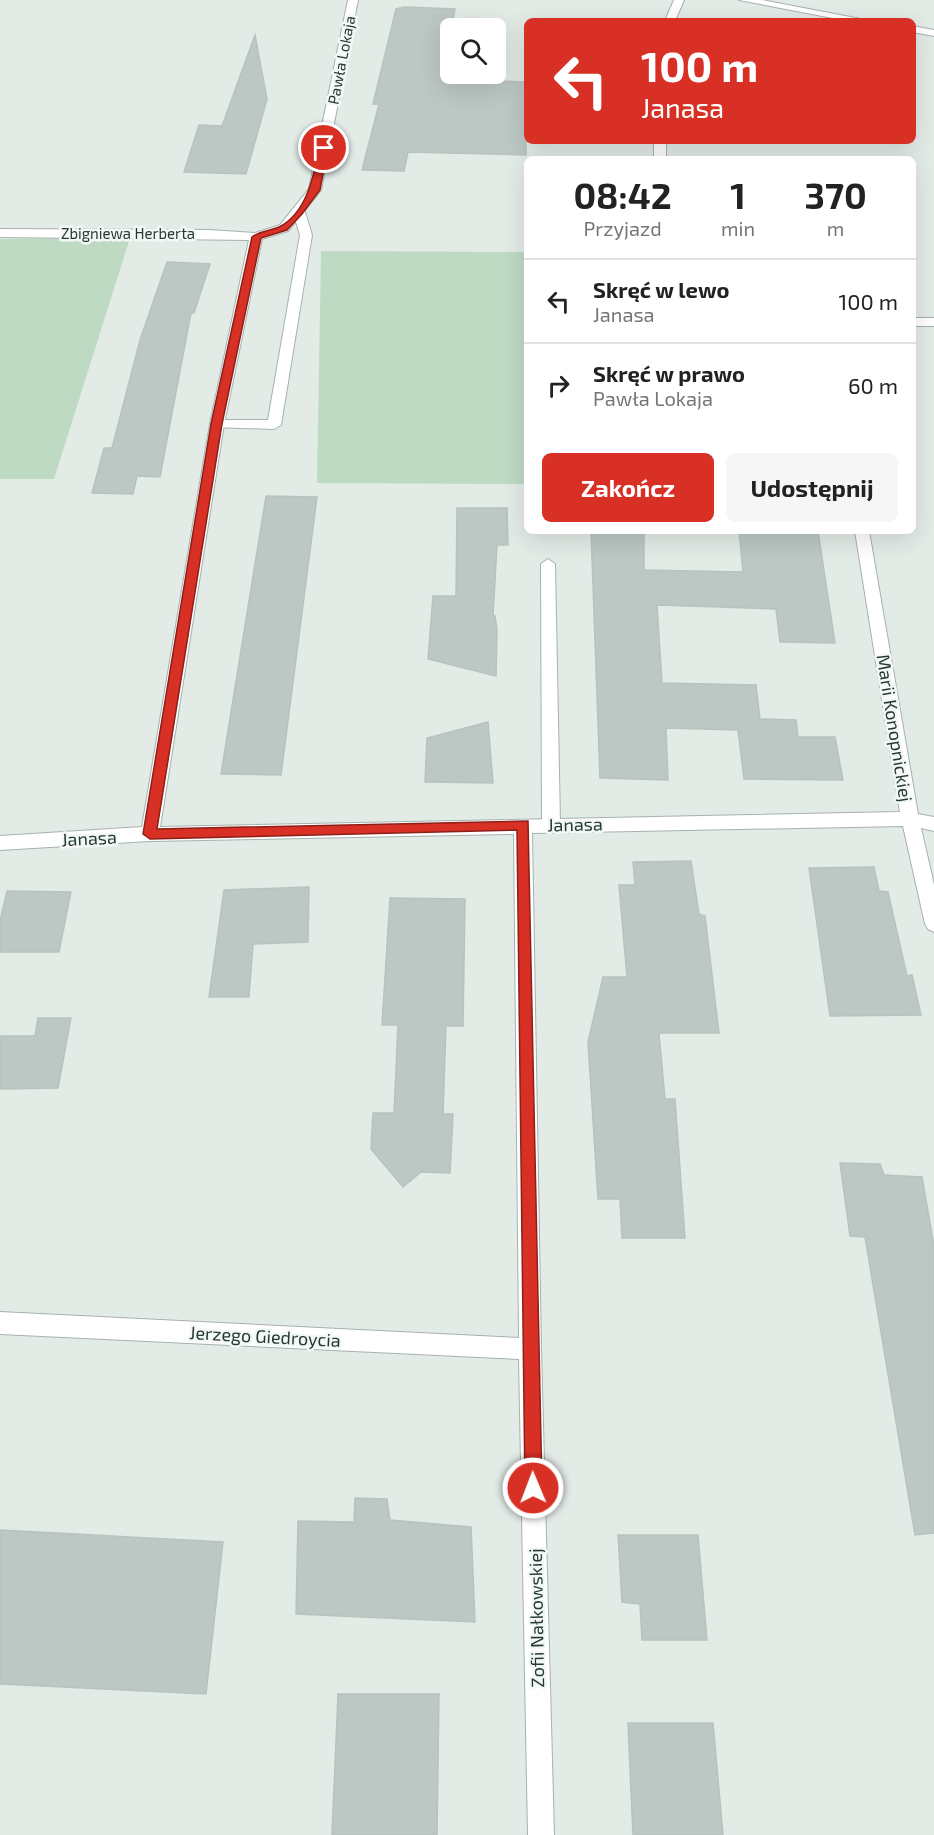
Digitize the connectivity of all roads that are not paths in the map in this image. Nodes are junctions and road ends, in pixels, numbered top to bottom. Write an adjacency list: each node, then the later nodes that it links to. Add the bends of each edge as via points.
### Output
1 (353, 0): 8 (street, Pawła Lokaja, via 315,190)
2 (679, 0): 4 (street)
3 (744, 0): 5 (street)
4 (671, 18)
5 (849, 18)
6 (916, 30): 7 (street)
7 (934, 33)
8 (299, 212): 10 (street, Pawła Lokaja, via 284,228); 13 (street, via 306,235 274,425)
9 (0, 232): 10 (street, Zbigniewa Herberta)
10 (256, 237): 13 (street)
11 (916, 322): 12 (street)
12 (934, 322)
13 (217, 424): 20 (street)
14 (862, 534): 16 (street, Marii Konopnickiej)
15 (548, 564): 17 (street)
16 (910, 819): 17 (street, Janasa); 18 (street, Janasa); 22 (street, Marii Konopnickiej)
17 (551, 824): 19 (street, Janasa)
18 (934, 824)
19 (523, 825): 20 (street, Janasa); 24 (street, Zofii Nałkowskiej)
20 (150, 834): 21 (street, Janasa)
21 (0, 843)
22 (934, 924)
23 (0, 1323): 24 (street, Jerzego Giedroycia)
24 (530, 1349): 25 (street, Zofii Nałkowskiej)
25 (541, 1835)

